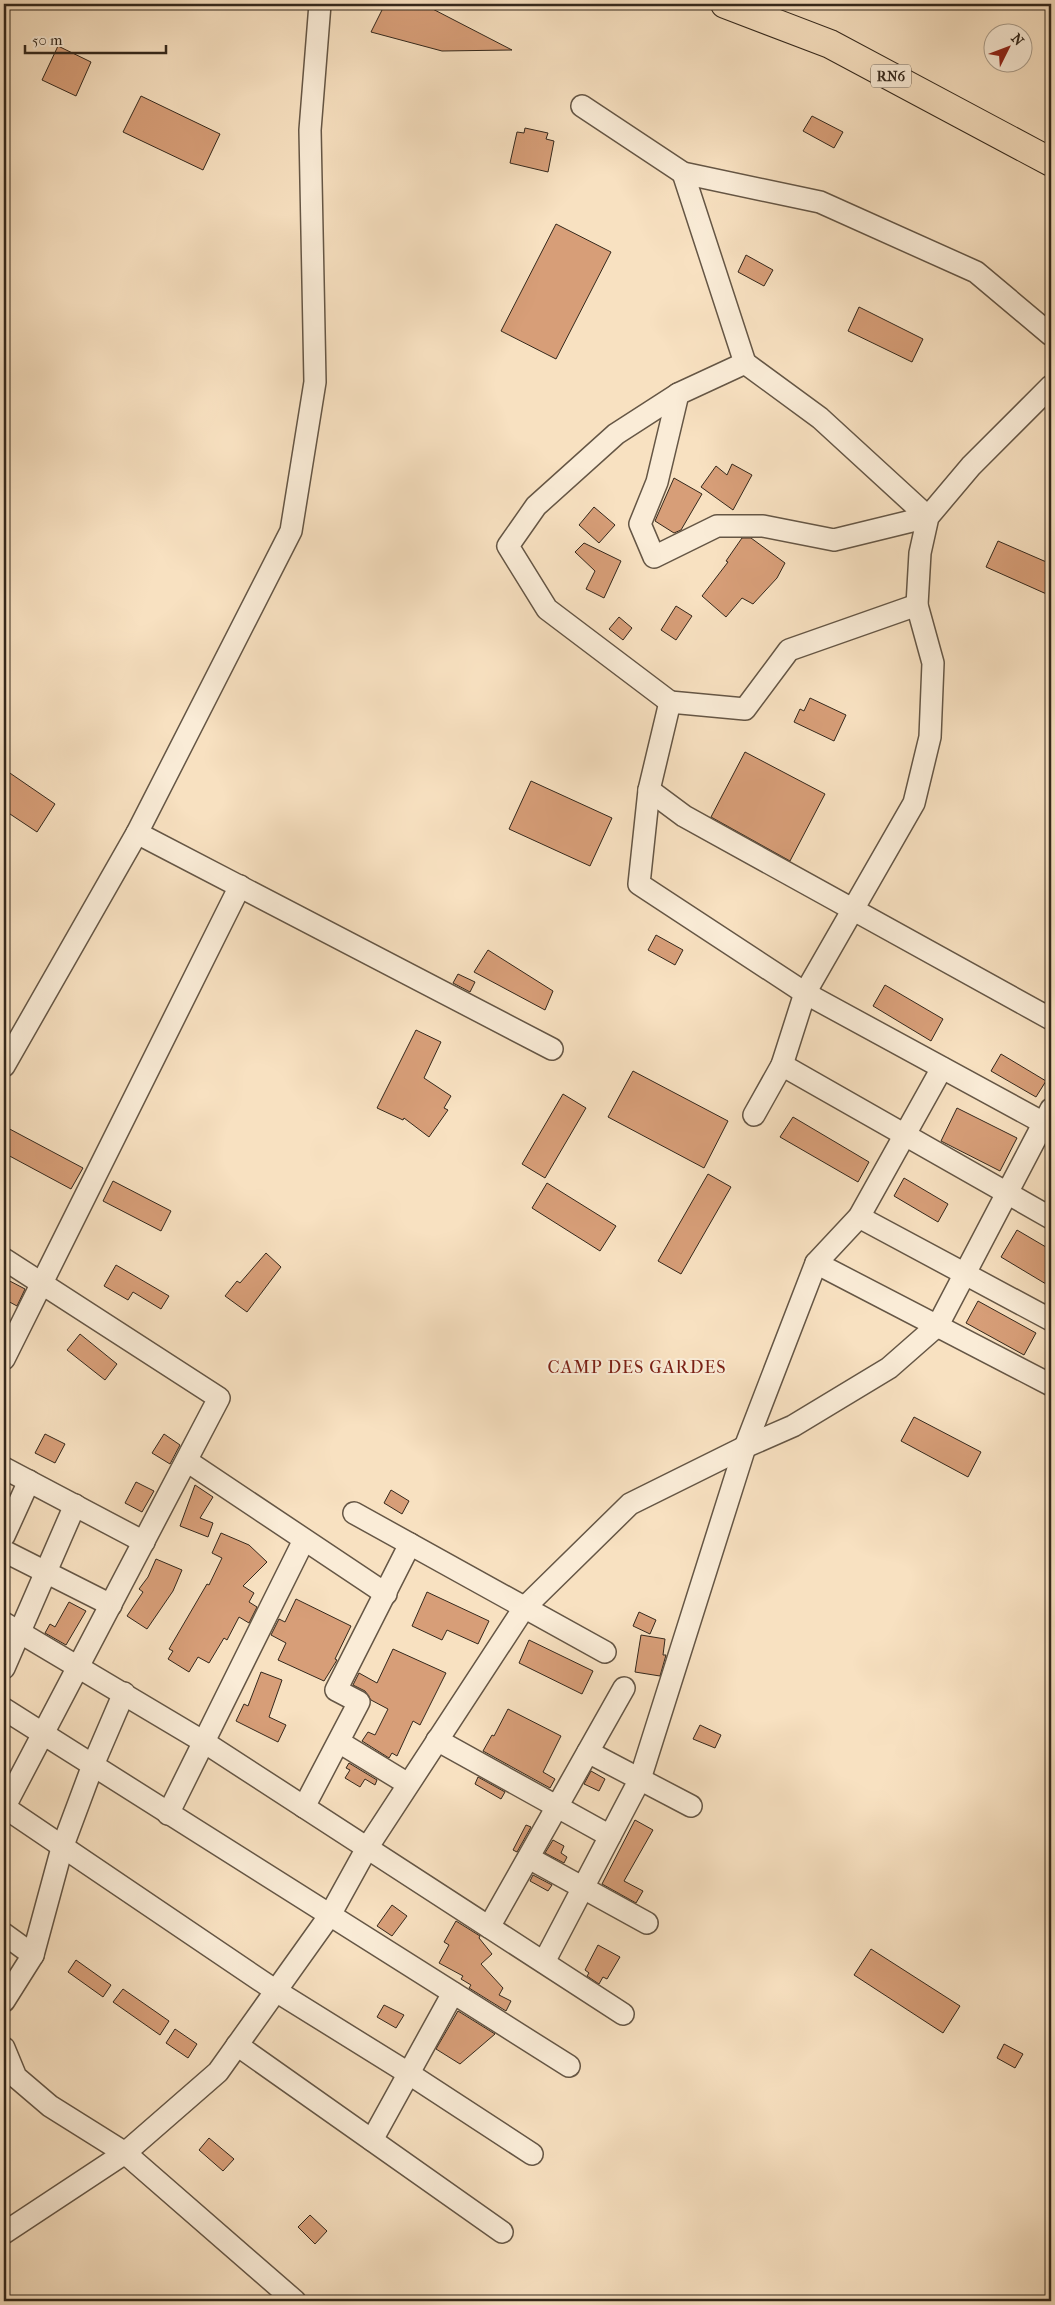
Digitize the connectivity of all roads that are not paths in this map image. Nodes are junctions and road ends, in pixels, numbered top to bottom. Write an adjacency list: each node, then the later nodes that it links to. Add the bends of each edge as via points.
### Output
1 (320, 4): 14 (street, via 310,130 315,382 291,531)
2 (725, 4): 4 (highway, RN6, via 830,44)
3 (582, 106): 5 (street)
4 (1051, 162)
5 (683, 173): 6 (street, via 820,202 976,272); 7 (street)
6 (1051, 335)
7 (745, 363): 9 (street); 10 (street, via 820,418)
8 (1051, 386): 10 (street, via 971,466)
9 (678, 394): 10 (street, via 657,482 640,524 654,557 717,526 763,526 834,540); 12 (street, via 601,447 536,506 508,546 547,609)
10 (928, 517): 11 (street, via 920,553)
11 (917, 605): 12 (street, via 789,650 744,710); 16 (street, via 933,663 930,737 914,803)
12 (670, 702): 13 (street)
13 (649, 790): 16 (street, via 684,816); 17 (street, via 639,884)
14 (137, 833): 15 (street); 21 (street)
15 (240, 886): 19 (street); 32 (street)
16 (854, 910): 17 (street); 18 (street)
17 (805, 993): 20 (street); 22 (street)
18 (1051, 1020)
19 (552, 1049)
20 (782, 1065): 23 (street); 25 (street)
21 (4, 1066)
22 (942, 1068): 24 (street); 25 (street)
23 (754, 1114)
24 (1049, 1120): 26 (street)
25 (905, 1135): 26 (street); 27 (street)
26 (1007, 1194): 28 (street); 31 (street)
27 (859, 1216): 30 (street); 31 (street)
28 (1051, 1218)
29 (4, 1259): 32 (street)
30 (816, 1264): 34 (street); 37 (street)
31 (965, 1275): 33 (street); 34 (street)
32 (42, 1283): 35 (street); 38 (street, via 220,1398)
33 (1051, 1320)
34 (938, 1325): 36 (street); 37 (street, via 889,1368 793,1426)
35 (4, 1359)
36 (1051, 1385)
37 (745, 1447): 51 (street, via 630,1504); 65 (street)
38 (187, 1460): 44 (street); 45 (street)
39 (4, 1468): 40 (street)
40 (29, 1482): 41 (street); 43 (street)
41 (75, 1505): 45 (street); 48 (street)
42 (354, 1513): 46 (street)
43 (4, 1536)
44 (304, 1540): 49 (street); 61 (street)
45 (144, 1542): 50 (street)
46 (410, 1544): 49 (street); 51 (street)
47 (4, 1551): 48 (street)
48 (47, 1572): 50 (street); 52 (street)
49 (386, 1594): 62 (street, via 336,1690 359,1702)
50 (111, 1605): 54 (street)
51 (524, 1608): 53 (street); 60 (street)
52 (12, 1628): 54 (street); 55 (street)
53 (605, 1652)
54 (78, 1666): 57 (street); 59 (street)
55 (4, 1668)
56 (624, 1688): 63 (street)
57 (124, 1693): 61 (street); 64 (street)
58 (4, 1708): 59 (street)
59 (42, 1733): 64 (street); 68 (street)
60 (437, 1740): 66 (street); 70 (street)
61 (204, 1742): 69 (street); 71 (street)
62 (339, 1742): 66 (street); 69 (street)
63 (588, 1752): 65 (street); 70 (street)
64 (93, 1765): 71 (street); 73 (street)
65 (640, 1779): 67 (street); 72 (street)
66 (408, 1784): 74 (street)
67 (691, 1806)
68 (4, 1807): 73 (street)
69 (304, 1807): 74 (street)
70 (558, 1807): 72 (street); 75 (street)
71 (168, 1814): 77 (street)
72 (610, 1836): 76 (street)
73 (62, 1848): 81 (street); 83 (street)
74 (367, 1848): 77 (street); 79 (street)
75 (529, 1858): 76 (street); 79 (street)
76 (583, 1888): 78 (street); 82 (street)
77 (330, 1915): 83 (street); 84 (street)
78 (647, 1924)
79 (489, 1927): 82 (street)
80 (4, 1934): 81 (street)
81 (33, 1955): 85 (street)
82 (544, 1962): 86 (street)
83 (276, 1991): 87 (street); 90 (street)
84 (453, 1993): 89 (street); 90 (street)
85 (4, 2001)
86 (623, 2014)
87 (237, 2045): 91 (street); 92 (street, via 218,2072)
88 (4, 2048): 92 (street, via 16,2077 50,2106)
89 (569, 2066)
90 (408, 2074): 91 (street); 93 (street)
91 (372, 2140): 94 (street)
92 (125, 2153): 95 (street); 96 (street)
93 (532, 2154)
94 (502, 2232)
95 (4, 2233)
96 (295, 2301)

